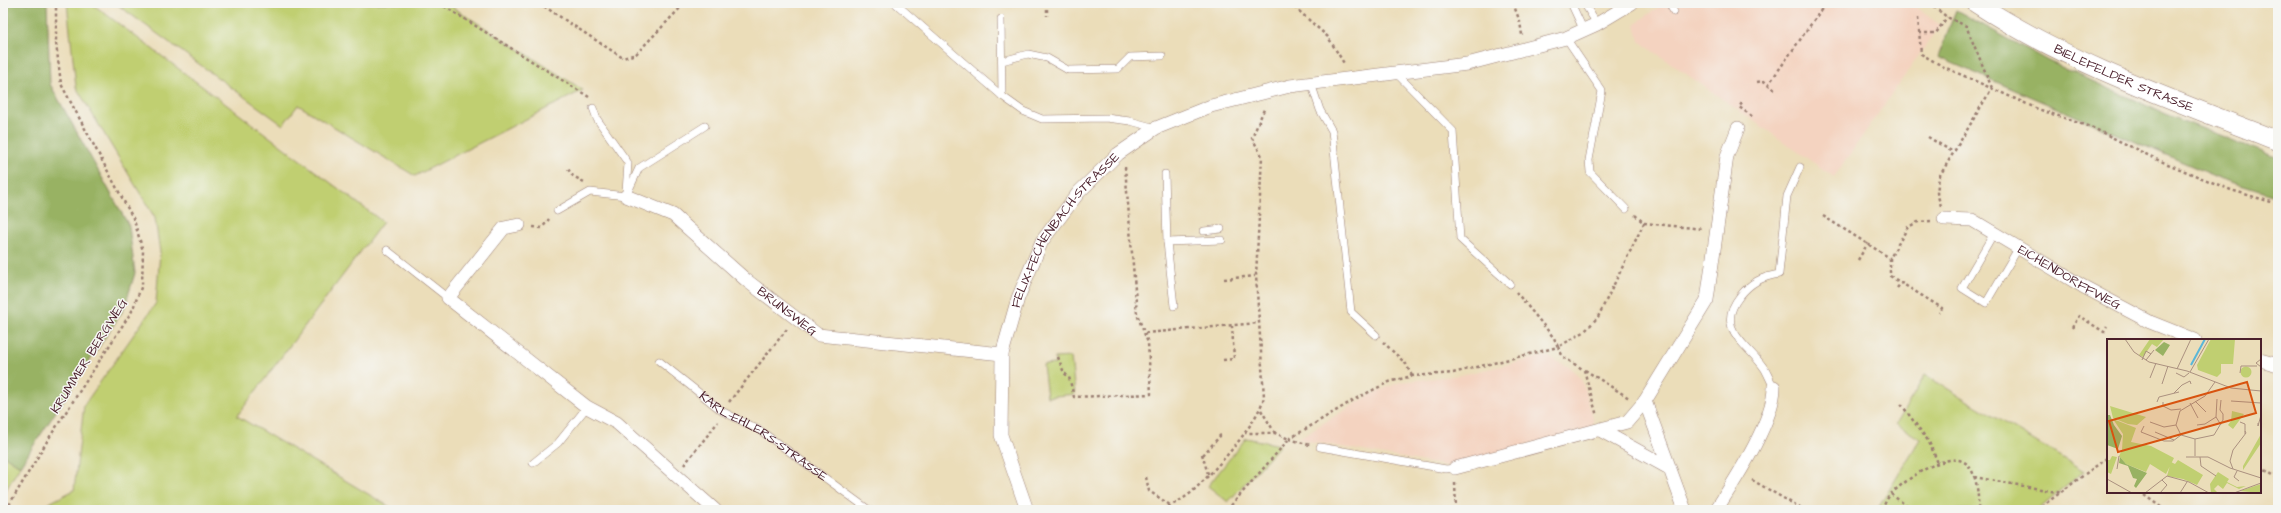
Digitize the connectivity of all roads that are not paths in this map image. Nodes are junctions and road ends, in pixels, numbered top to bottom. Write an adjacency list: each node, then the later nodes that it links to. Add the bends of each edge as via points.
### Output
1 (895, 3): 16 (lane)
2 (1571, 3): 10 (lane)
3 (1584, 3): 9 (lane)
4 (1632, 3): 9 (street, FELIX-FECHENBACH-STRASSE)
5 (1669, 3): 7 (lane)
6 (1976, 3): 21 (main road, BIELEFELDER STRASSE, via 2046,44 2174,101)
7 (1674, 12)
8 (1001, 19): 13 (lane)
9 (1597, 24): 10 (street, FELIX-FECHENBACH-STRASSE)
10 (1584, 31): 11 (street, FELIX-FECHENBACH-STRASSE)
11 (1566, 38): 14 (street, FELIX-FECHENBACH-STRASSE, via 1468,64); 25 (lane, via 1602,91 1589,160 1590,172)
12 (1162, 56): 13 (lane, via 1130,57 1118,69 1068,70 1047,58 1028,54)
13 (1002, 61): 16 (lane)
14 (1396, 72): 15 (street, FELIX-FECHENBACH-STRASSE); 36 (lane, via 1453,131 1460,239)
15 (1311, 83): 19 (street, FELIX-FECHENBACH-STRASSE, via 1267,91 1211,106); 39 (lane, via 1320,110 1332,131 1351,312)
16 (1002, 96): 19 (lane, via 1023,111 1042,119 1106,118 1130,120)
17 (593, 108): 24 (lane, via 628,163)
18 (705, 126): 24 (lane, via 639,168)
19 (1156, 128): 41 (street, FELIX-FECHENBACH-STRASSE, via 1118,154 1079,192 1042,241 1018,298)
20 (1738, 128): 46 (street, via 1727,156 1706,300)
21 (2278, 141)
22 (1800, 166): 45 (lane, via 1787,196 1779,274 1764,277 1750,284 1736,302 1731,316 1732,331 1764,368)
23 (1165, 174): 33 (lane)
24 (626, 196): 26 (lane, via 590,192); 41 (street, BRUNSWEG, via 673,215 746,280 818,335)
25 (1626, 209)
26 (557, 211)
27 (1944, 219): 31 (street, EICHENDORFFWEG, via 1972,220)
28 (524, 226): 37 (street, via 504,228)
29 (1221, 230): 30 (lane)
30 (1204, 231)
31 (1994, 233): 34 (street, EICHENDORFFWEG); 34 (lane, via 1962,288 1986,303)
32 (1222, 240): 33 (lane)
33 (1167, 242): 38 (lane)
34 (2019, 246): 40 (street, EICHENDORFFWEG, via 2084,287 2150,322)
35 (387, 250): 37 (lane)
36 (1510, 284)
37 (448, 298): 47 (street)
38 (1174, 306)
39 (1376, 335)
40 (2192, 339)
41 (1002, 354): 55 (street, FELIX-FECHENBACH-STRASSE, via 1002,434)
42 (659, 360): 54 (lane, KARL-EHLERS-STRASSE, via 722,411 761,431)
43 (2261, 360): 44 (street)
44 (2278, 365)
45 (1774, 387): 57 (street, via 1774,401 1762,428)
46 (1643, 403): 48 (street, via 1627,422); 52 (street)
47 (587, 407): 50 (lane, via 558,443); 53 (street, via 617,423)
48 (1600, 430): 51 (street); 52 (street)
49 (1320, 447): 51 (lane, via 1446,469)
50 (533, 463)
51 (1455, 468)
52 (1669, 468): 56 (street)
53 (715, 510)
54 (869, 510)
55 (1027, 510)
56 (1685, 510)
57 (1716, 510)

